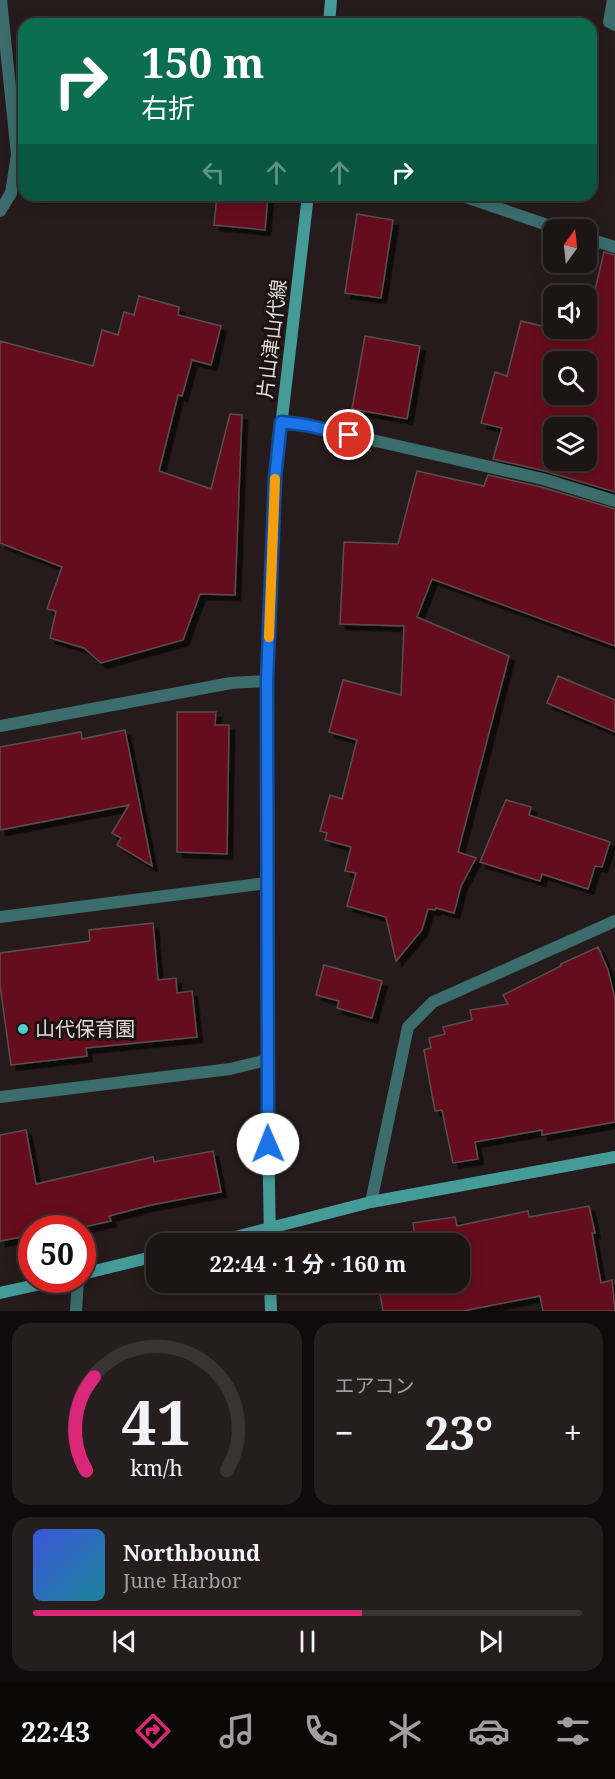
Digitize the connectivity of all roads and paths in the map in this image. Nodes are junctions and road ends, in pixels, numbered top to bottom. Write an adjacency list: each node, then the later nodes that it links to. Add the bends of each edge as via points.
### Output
1 (1, 0): 8 (street, via 17,155 11,193)
2 (332, 0): 4 (main road)
3 (613, 0): 5 (street, via 609,22)
4 (330, 18)
5 (615, 25)
6 (308, 201): 12 (main road, 片山津山代線)
7 (477, 201): 9 (street)
8 (0, 211)
9 (543, 223)
10 (597, 241): 11 (street)
11 (615, 247)
12 (281, 422): 13 (street, via 531,477); 14 (main road, 片山津山代線)
13 (615, 501)
14 (267, 681): 15 (street, via 231,683); 16 (main road, 片山津山代線)
15 (0, 726)
16 (267, 883): 17 (street); 19 (main road, 片山津山代線)
17 (0, 917)
18 (615, 921): 22 (street, via 433,1002 419,1014 408,1027)
19 (267, 1060): 20 (street, via 230,1069); 23 (main road, 片山津山代線)
20 (0, 1097)
21 (615, 1158): 22 (main road)
22 (371, 1202): 23 (main road)
23 (270, 1229): 24 (main road); 25 (main road, 片山津山代線)
24 (253, 1233)
25 (270, 1233)
26 (146, 1258): 27 (main road)
27 (96, 1271)
28 (18, 1289): 29 (main road)
29 (0, 1293)
30 (77, 1293): 32 (street)
31 (270, 1293): 33 (main road)
32 (76, 1311)
33 (271, 1311)

